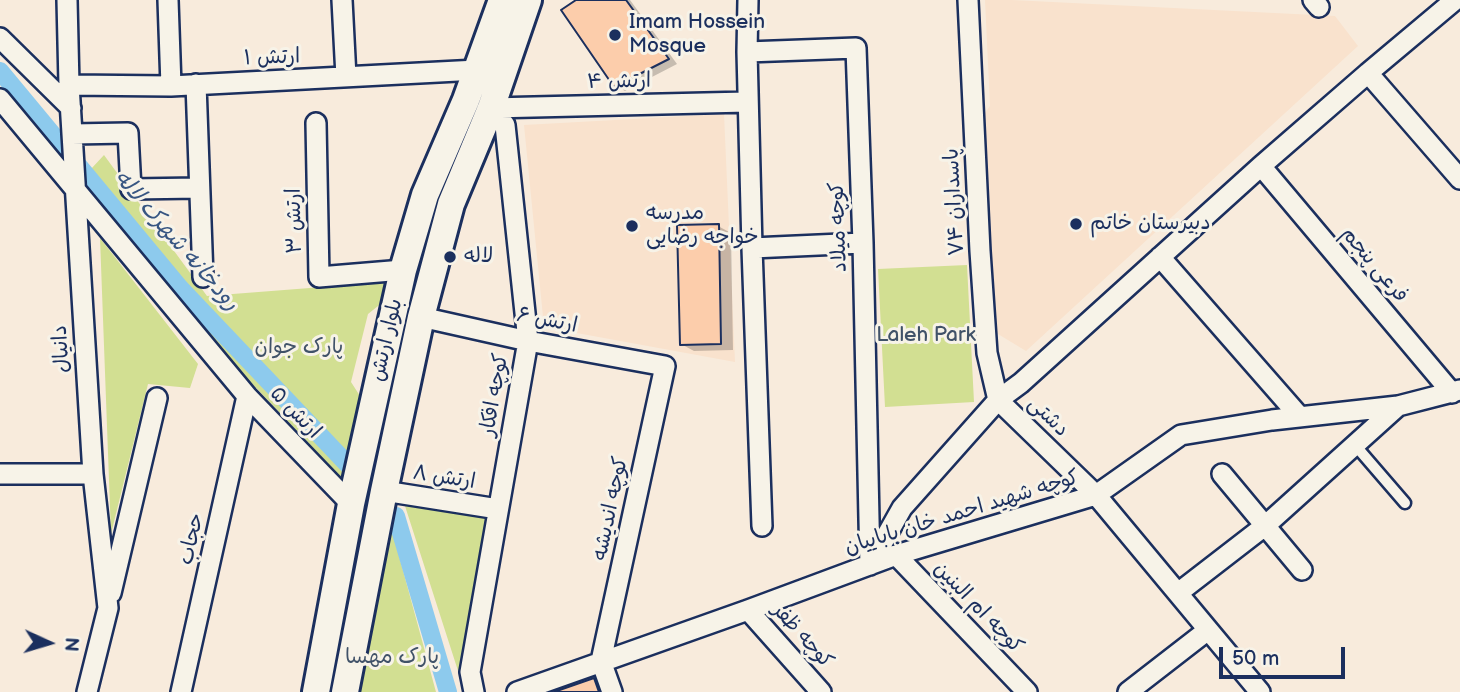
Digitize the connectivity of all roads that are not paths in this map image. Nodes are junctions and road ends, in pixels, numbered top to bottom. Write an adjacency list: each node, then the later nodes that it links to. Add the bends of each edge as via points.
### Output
1 (68, 0): 15 (street, دانیال)
2 (168, 0): 16 (street)
3 (342, 0): 13 (street)
4 (502, 0): 11 (street, بلوار ارتش)
5 (528, 0): 21 (street, بلوار ارتش)
6 (748, 0): 10 (street)
7 (968, 0): 39 (street, پاسداران ۷۴, via 987,353)
8 (1455, 0): 12 (street)
9 (0, 38): 20 (street)
10 (747, 52): 19 (street); 28 (street, کوچه میلاد, via 856,48)
11 (477, 70): 13 (street, ارتش ۱); 18 (street, بلوار ارتش)
12 (1368, 73): 24 (street); 25 (street)
13 (346, 77): 14 (street, ارتش ۱)
14 (196, 84): 16 (street, ارتش ۱); 27 (street)
15 (69, 85): 16 (street, ارتش ۱); 20 (street, دانیال)
16 (171, 86)
17 (0, 99): 26 (street, ارتش ۵)
18 (466, 100): 21 (street); 31 (street, بلوار ارتش, via 425,195)
19 (747, 102): 21 (street, ارتش ۴); 29 (street)
20 (71, 108): 23 (street, دانیال)
21 (491, 108): 33 (street, بلوار ارتش, via 451,204); 34 (street, کوچه افکار, via 505,125)
22 (316, 123): 31 (street, ارتش ۳, via 319,276)
23 (73, 141): 26 (street, دانیال); 27 (street, via 128,133 131,189)
24 (1261, 166): 30 (street); 36 (street, فرعی پنجم)
25 (1460, 179)
26 (75, 182): 37 (street, ارتش ۵); 44 (street, دانیال)
27 (199, 188): 32 (street)
28 (863, 243): 29 (street); 54 (street, کوچه میلاد)
29 (752, 248): 52 (street)
30 (1160, 257): 39 (street); 41 (street)
31 (403, 270): 49 (street, بلوار ارتش)
32 (203, 277)
33 (421, 317): 34 (street, ارتش ۶); 46 (street, بلوار ارتش)
34 (528, 341): 35 (street, ارتش ۶); 50 (street, کوچه افکار)
35 (665, 366): 60 (street, کوچه اندیشه)
36 (1456, 391): 40 (street, کوچه شهید احمد خان باباییان)
37 (247, 396): 49 (street, ارتش ۵); 62 (street, حجاب)
38 (157, 398): 57 (street)
39 (998, 400): 47 (street, دشتی); 54 (street, via 902,508)
40 (1398, 406): 41 (street, کوچه شهید احمد خان باباییان); 42 (street)
41 (1300, 417): 47 (street, کوچه شهید احمد خان باباییان, via 1181,435)
42 (1355, 445): 48 (lane); 51 (street)
43 (0, 474): 44 (street)
44 (93, 474): 57 (street, دانیال)
45 (1222, 474): 51 (street)
46 (384, 491): 50 (street, ارتش ۸); 64 (street, بلوار ارتش)
47 (1096, 495): 53 (street, کوچه شهید احمد خان باباییان); 56 (street, دشتی)
48 (1405, 503)
49 (351, 504): 63 (street, بلوار ارتش)
50 (498, 509): 65 (street, کوچه افکار, via 470,672)
51 (1266, 525): 55 (street); 56 (street)
52 (762, 526)
53 (896, 555): 54 (street, کوچه شهید احمد خان باباییان); 69 (street, کوچه ام البنین)
54 (870, 565): 58 (street, کوچه شهید احمد خان باباییان)
55 (1302, 570)
56 (1178, 593): 59 (street, دشتی)
57 (108, 608): 61 (street, دانیال)
58 (748, 610): 60 (street, کوچه شهید احمد خان باباییان); 68 (street, کوچه ظفر)
59 (1208, 630): 70 (street); 71 (street, دشتی)
60 (601, 661): 66 (street, کوچه شهید احمد خان باباییان); 67 (street)
61 (87, 692)
62 (181, 692)
63 (316, 692)
64 (345, 692)
65 (474, 692)
66 (517, 692)
67 (612, 692)
68 (821, 692)
69 (1027, 692)
70 (1128, 692)
71 (1261, 692)

